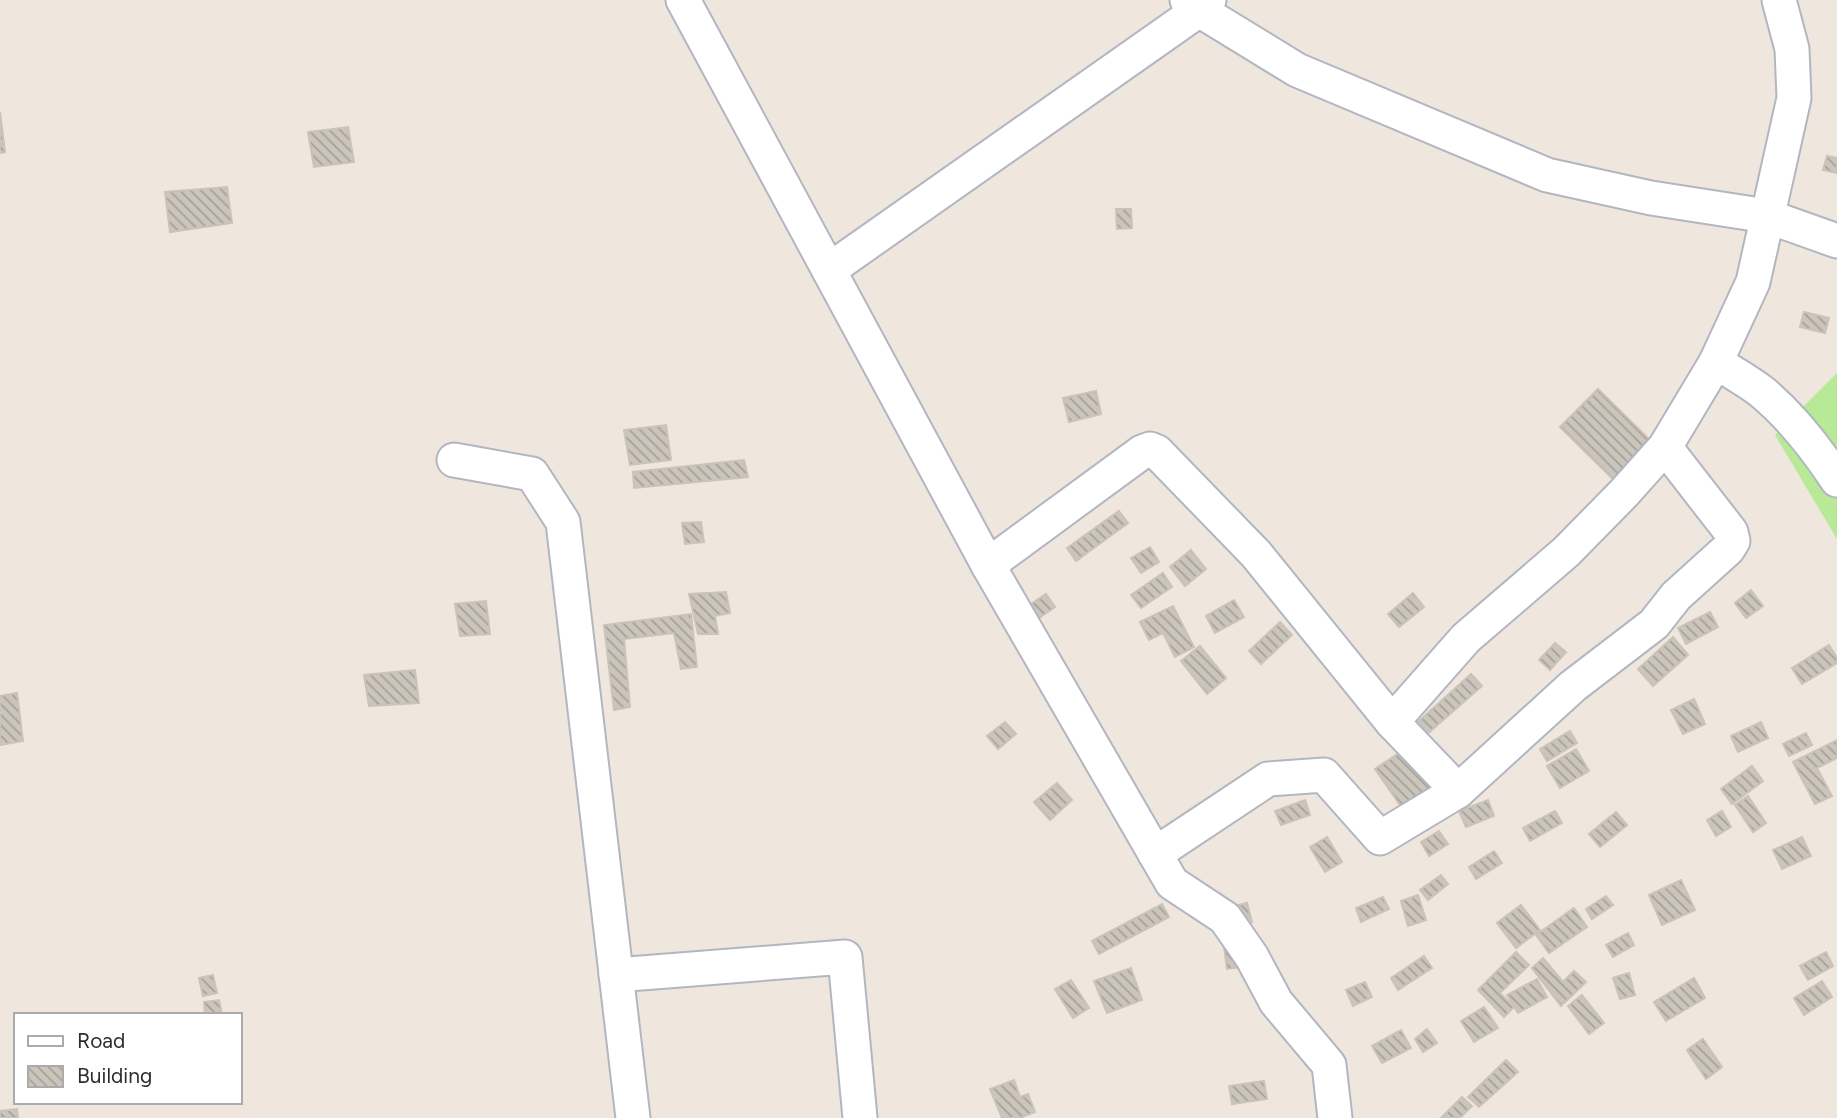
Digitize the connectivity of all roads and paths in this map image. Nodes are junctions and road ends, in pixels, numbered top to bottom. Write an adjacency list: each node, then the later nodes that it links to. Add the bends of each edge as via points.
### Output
1 (683, 0): 6 (street)
2 (1779, 0): 4 (street, via 1792,49 1794,98)
3 (1198, 3): 4 (street, via 1297,70 1547,175 1651,198); 6 (street)
4 (1767, 216): 5 (street); 7 (street, via 1753,282)
5 (1837, 241)
6 (829, 270): 11 (street)
7 (1716, 362): 8 (street); 10 (street, via 1779,408 1818,450)
8 (1665, 447): 12 (street, via 1566,552 1465,638); 13 (street, via 1731,532 1733,541 1654,624 1573,686)
9 (454, 460): 15 (street, via 533,474 563,522)
10 (1837, 480)
11 (988, 565): 12 (street, via 1150,449 1256,554); 14 (street)
12 (1392, 722): 13 (street)
13 (1458, 791): 14 (street, via 1380,838 1324,775 1268,779)
14 (1155, 853): 18 (street, via 1172,883 1225,918 1276,1002 1329,1065)
15 (616, 975): 16 (street); 17 (street, via 845,957)
16 (633, 1118)
17 (860, 1118)
18 (1335, 1118)

